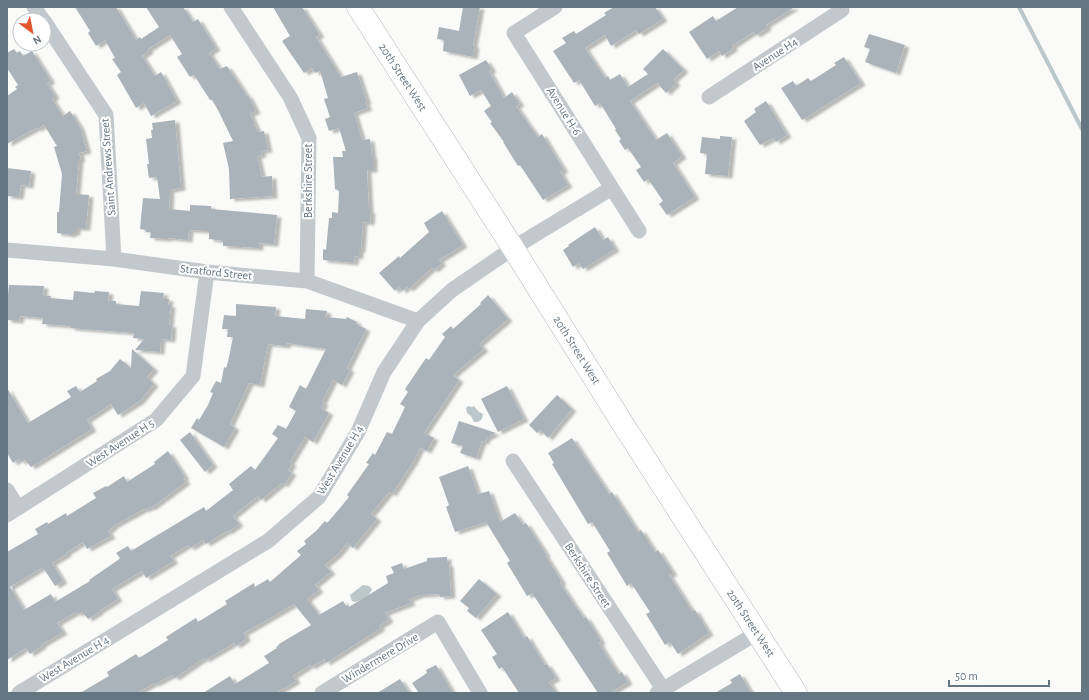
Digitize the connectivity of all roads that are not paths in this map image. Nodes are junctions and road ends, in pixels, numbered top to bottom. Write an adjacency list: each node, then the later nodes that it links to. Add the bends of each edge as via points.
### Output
1 (231, 7): 13 (street, Berkshire Street, via 290,97 309,138)
2 (358, 7): 9 (main road, 20th Street West)
3 (555, 7): 7 (street, Avenue H-6, via 514,33)
4 (841, 8): 6 (street, Avenue H4)
5 (52, 33): 11 (street, Saint Andrews Street, via 106,115)
6 (709, 97)
7 (612, 188): 8 (street, Avenue H-6); 9 (street)
8 (639, 232)
9 (513, 248): 14 (street, West Avenue H 4, via 452,290); 18 (main road, 20th Street West)
10 (7, 250): 11 (street, Stratford Street)
11 (114, 260): 12 (street, Stratford Street)
12 (207, 272): 13 (street, Stratford Street); 17 (street, West Avenue H 5, via 193,376 156,420)
13 (307, 281): 14 (street, Stratford Street)
14 (418, 321): 20 (street, West Avenue H 4, via 384,372 358,432 319,497 268,541)
15 (513, 461): 19 (street, Berkshire Street)
16 (7, 490): 17 (street)
17 (13, 511)
18 (757, 633): 19 (street); 23 (main road, 20th Street West)
19 (660, 691)
20 (19, 693)
21 (322, 693): 22 (street, Windermere Drive, via 438,622)
22 (480, 693)
23 (796, 693)

